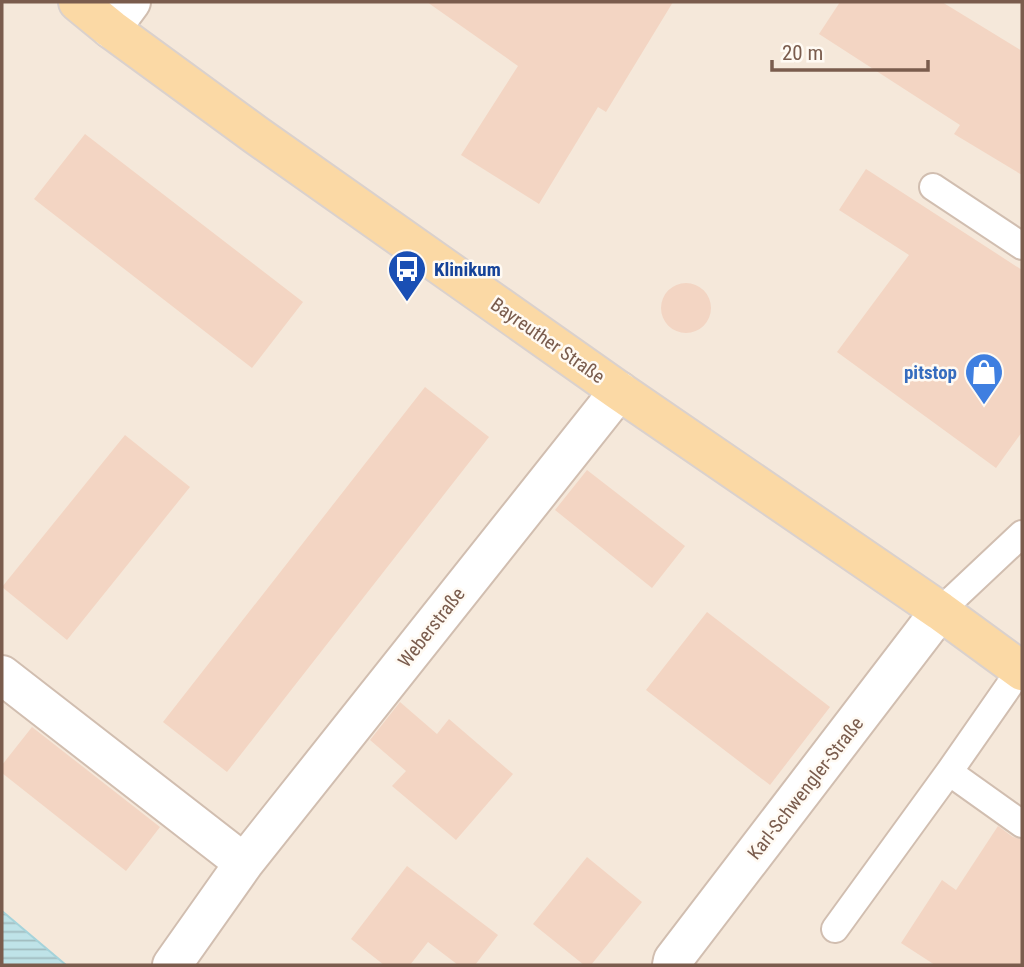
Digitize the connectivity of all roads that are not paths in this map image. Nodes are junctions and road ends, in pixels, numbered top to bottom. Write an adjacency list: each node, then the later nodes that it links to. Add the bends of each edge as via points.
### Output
1 (78, 2): 2 (main road, Bayreuther Straße)
2 (121, 15): 5 (main road, Bayreuther Straße, via 256,135)
3 (933, 187): 4 (lane)
4 (1022, 246)
5 (619, 391): 7 (main road, Bayreuther Straße); 12 (street, Weberstraße)
6 (1022, 534): 7 (lane)
7 (940, 611): 8 (main road, Bayreuther Straße); 15 (street, Karl-Schwengler-Straße)
8 (1021, 671): 10 (lane)
9 (2, 676): 12 (street)
10 (949, 772): 11 (lane); 13 (lane)
11 (1022, 824)
12 (244, 863): 14 (street, Weberstraße)
13 (835, 929)
14 (172, 965)
15 (672, 965)

